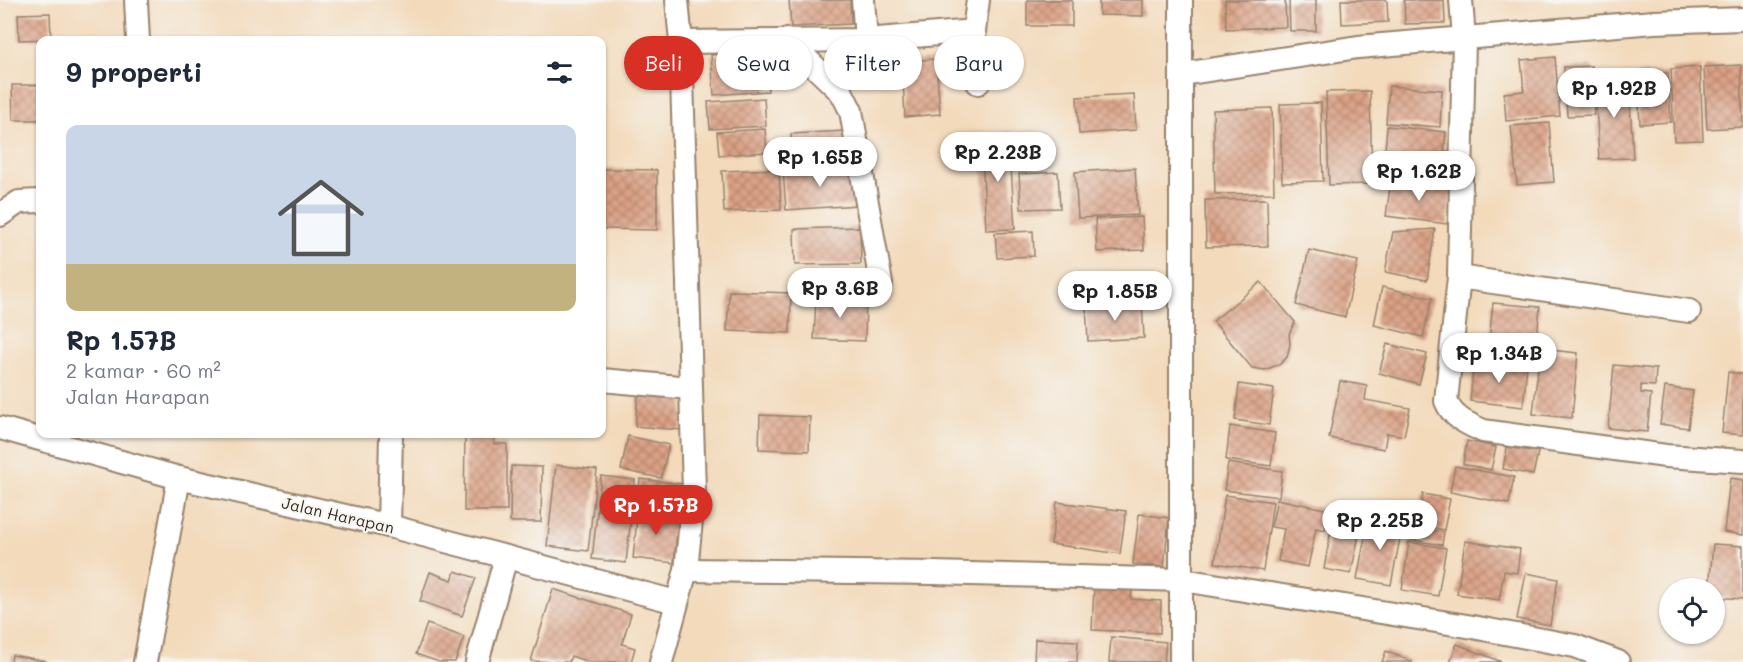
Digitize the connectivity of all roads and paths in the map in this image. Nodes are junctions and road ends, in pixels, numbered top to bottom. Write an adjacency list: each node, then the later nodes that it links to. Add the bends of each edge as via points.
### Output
1 (136, 0): 9 (street)
2 (677, 0): 10 (street)
3 (863, 0): 11 (street)
4 (978, 0): 8 (street)
5 (1181, 0): 16 (street)
6 (1461, 0): 14 (street)
7 (1743, 19): 14 (street, via 1654,22)
8 (974, 31): 12 (street); 13 (street)
9 (138, 36)
10 (680, 36)
11 (866, 36)
12 (914, 36)
13 (974, 36)
14 (1464, 38): 16 (street, via 1358,47); 20 (street)
15 (812, 64): 21 (street, via 842,93 851,111)
16 (1183, 74): 32 (street)
17 (682, 90): 24 (street)
18 (36, 201): 19 (street, via 19,202)
19 (0, 215)
20 (1459, 277): 22 (street); 27 (street, via 1446,401 1450,412 1461,421 1505,434 1666,456)
21 (881, 283)
22 (1689, 311)
23 (606, 380): 24 (street)
24 (690, 388): 31 (street, via 694,491)
25 (0, 428): 28 (street, Jalan Harapan)
26 (391, 438): 29 (street)
27 (1743, 461)
28 (179, 478): 29 (street, Jalan Harapan); 34 (street)
29 (389, 526): 30 (street, Jalan Harapan)
30 (506, 558): 33 (street, Jalan Harapan); 35 (street)
31 (686, 570): 32 (street); 33 (street)
32 (1183, 580): 37 (street); 38 (street, via 1575,646)
33 (676, 602): 36 (street)
34 (144, 662)
35 (477, 662)
36 (661, 662)
37 (1181, 662)
38 (1618, 662)

